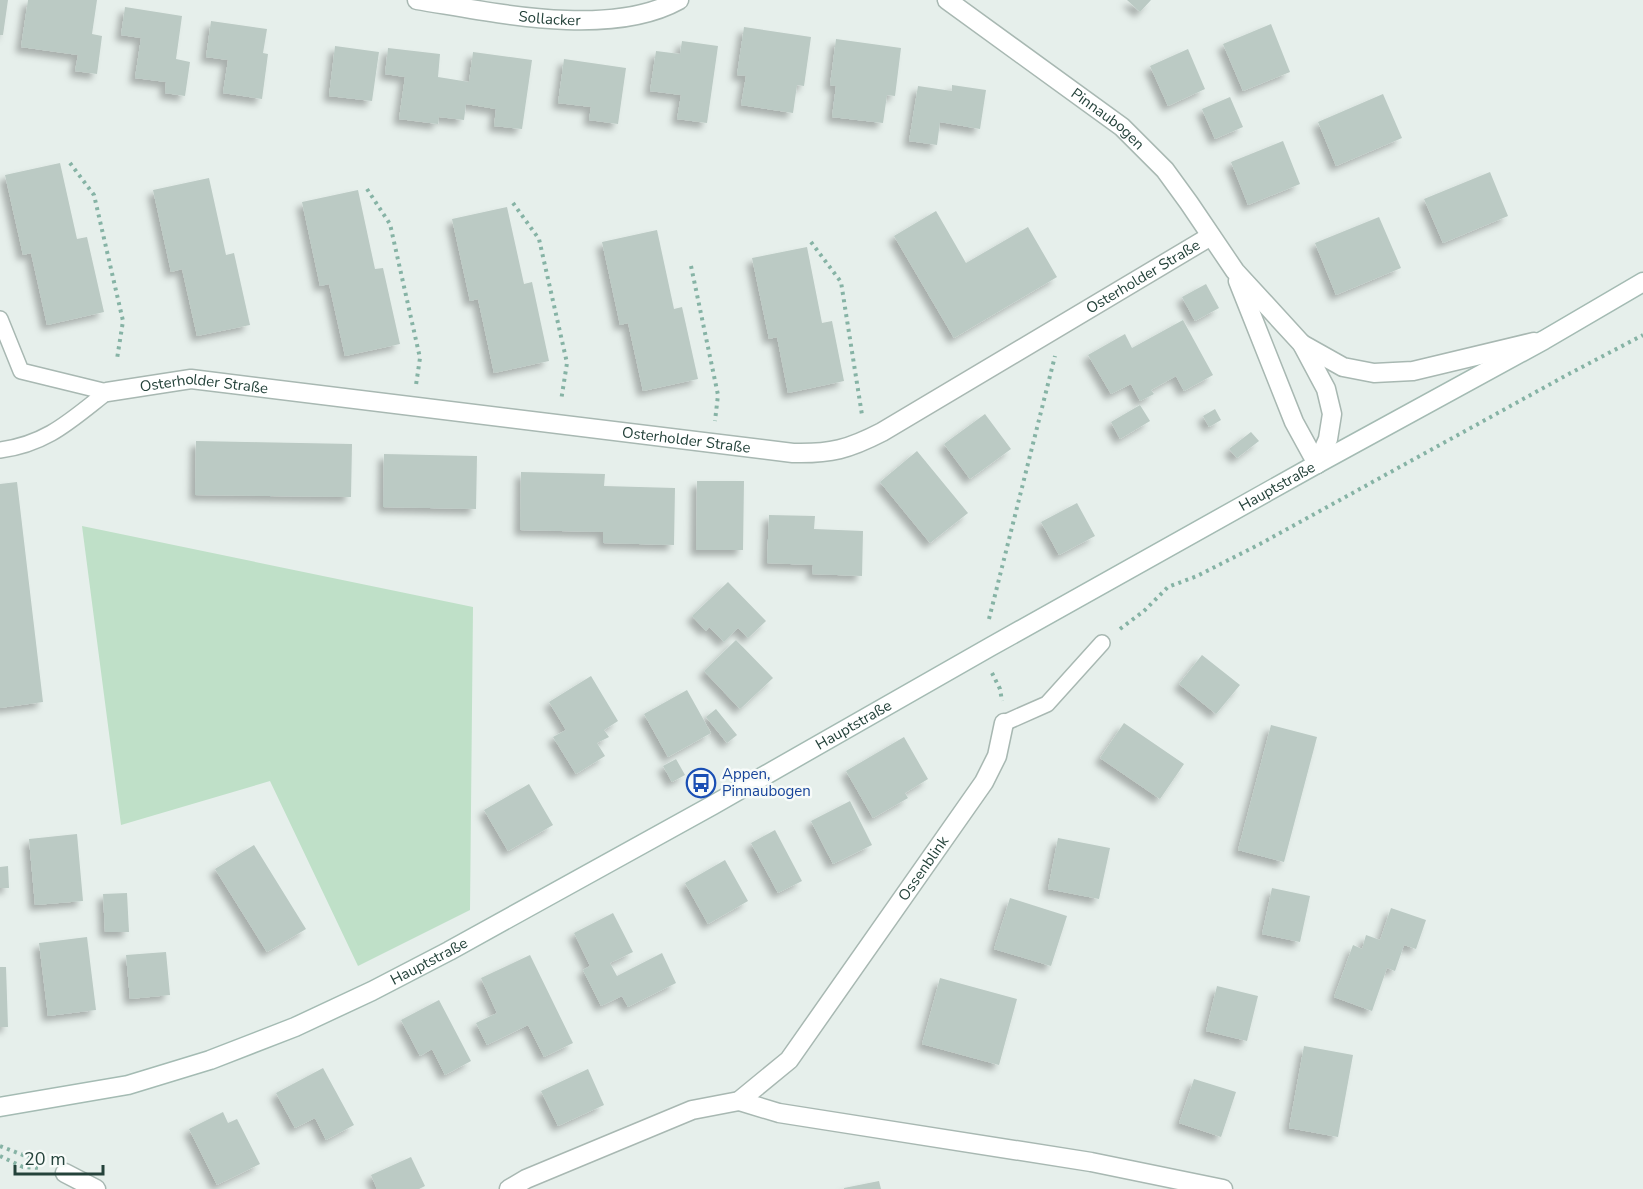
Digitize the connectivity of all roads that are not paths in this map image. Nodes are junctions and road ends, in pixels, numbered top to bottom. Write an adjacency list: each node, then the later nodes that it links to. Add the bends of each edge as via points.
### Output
1 (417, 0): 2 (street, Sollacker, via 546,19 608,20 644,13)
2 (679, 0)
3 (947, 0): 4 (street, Pinnaubogen, via 1122,127 1165,170)
4 (1211, 236): 5 (street, Pinnaubogen); 10 (street, Osterholder Straße, via 882,432 844,449 819,454 191,379)
5 (1234, 271): 9 (street, Pinnaubogen); 12 (street, Pinnaubogen, via 1294,422)
6 (1643, 282): 8 (street, Hauptstraße)
7 (0, 319): 10 (lane, via 21,371)
8 (1544, 340): 9 (street, Pinnaubogen, via 1413,371 1374,373 1343,367); 12 (street, Hauptstraße)
9 (1302, 344): 12 (street, Pinnaubogen, via 1326,389 1332,414 1328,439)
10 (107, 392): 11 (lane, via 55,432 35,442)
11 (0, 450)
12 (1317, 464): 16 (street, Hauptstraße, via 713,805 372,991 210,1060 128,1085)
13 (1102, 643): 14 (lane, Ossenblink, via 1047,704)
14 (1004, 723): 15 (street, Ossenblink, via 989,774 951,830 789,1060)
15 (739, 1101): 19 (street, Ossenblink, via 692,1110); 20 (street, Ossenblink, via 779,1113 1091,1162)
16 (0, 1107)
17 (65, 1173): 18 (street)
18 (96, 1189)
19 (509, 1189)
20 (1223, 1189)

